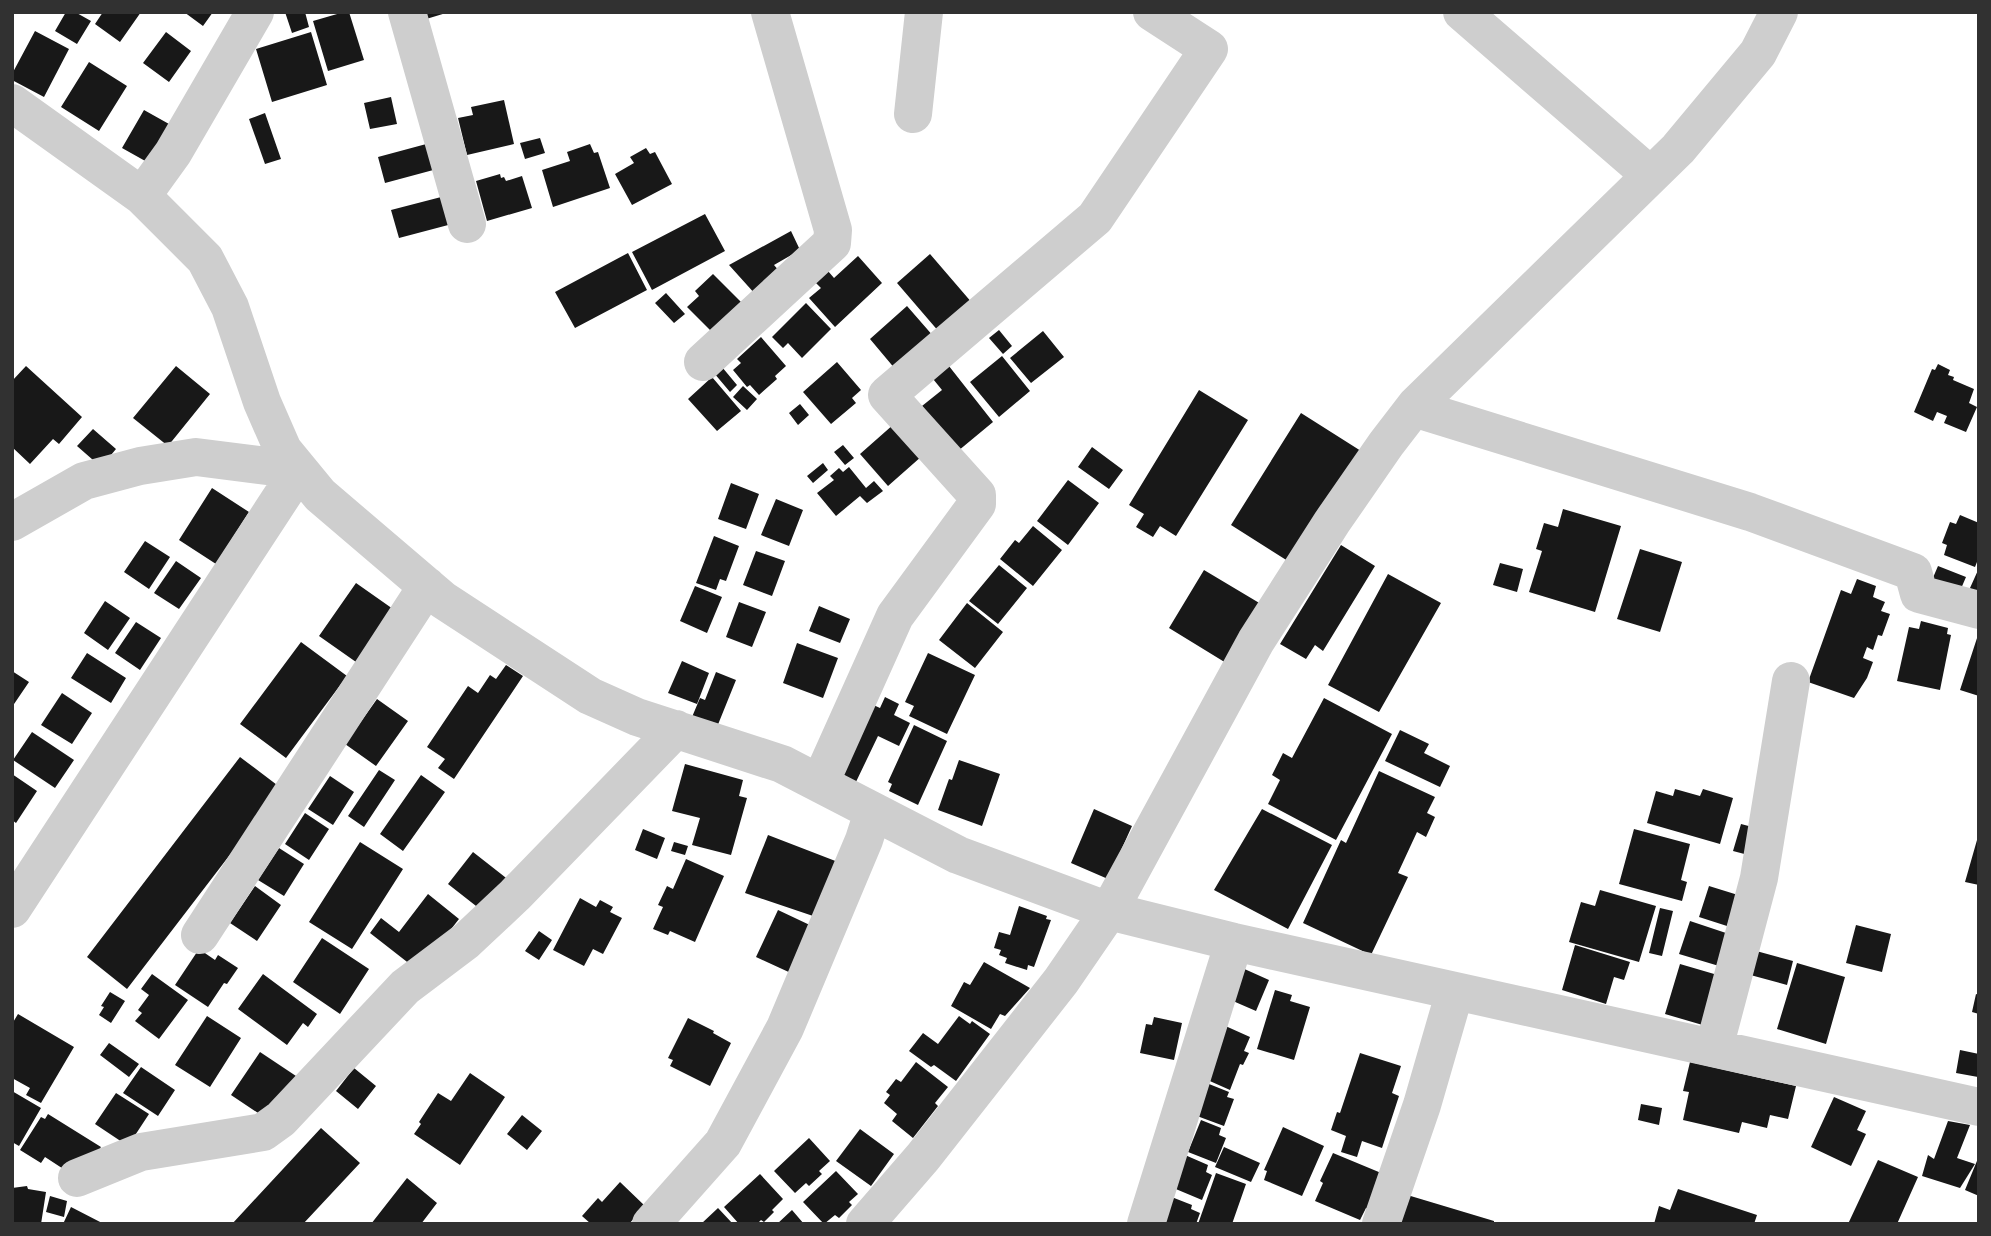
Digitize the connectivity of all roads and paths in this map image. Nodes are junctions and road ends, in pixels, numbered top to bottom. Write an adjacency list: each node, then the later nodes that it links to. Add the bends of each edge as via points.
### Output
1 (255, 12): 11 (street, via 173,153)
2 (407, 12): 12 (street)
3 (770, 12): 13 (street, via 833,230 832,243)
4 (924, 12): 9 (street)
5 (1152, 12): 21 (street, via 1209,49 1095,218 887,395 977,495 977,504 895,616)
6 (1462, 12): 10 (street)
7 (1779, 12): 10 (street, via 1758,53 1678,149)
8 (12, 103): 11 (street)
9 (913, 114)
10 (1650, 175): 14 (street)
11 (142, 196): 15 (street, via 205,259 230,307 283,450)
12 (467, 224)
13 (703, 362)
14 (1416, 405): 18 (street, via 1774,521 1913,572 1919,594); 24 (street, via 1332,522 1256,641)
15 (299, 470): 16 (street, via 196,457 140,466 84,481); 17 (street, via 320,495); 23 (street)
16 (12, 522)
17 (427, 586): 20 (street, via 590,696); 25 (street)
18 (1979, 610)
19 (1791, 681): 28 (street, via 1759,878)
20 (676, 729): 21 (street, via 782,764); 30 (street, via 516,895 466,941 405,987 281,1119 263,1132 141,1152)
21 (820, 783): 22 (street)
22 (873, 812): 24 (street, via 958,855); 32 (street, via 785,1028 723,1143)
23 (12, 909)
24 (1109, 911): 26 (street); 31 (street, via 1060,981)
25 (200, 935)
26 (1234, 943): 27 (street); 33 (street)
27 (1455, 991): 28 (street); 34 (street)
28 (1714, 1048): 29 (street)
29 (1979, 1107)
30 (77, 1178)
31 (871, 1222)
32 (651, 1224)
33 (1146, 1224)
34 (1381, 1224)

